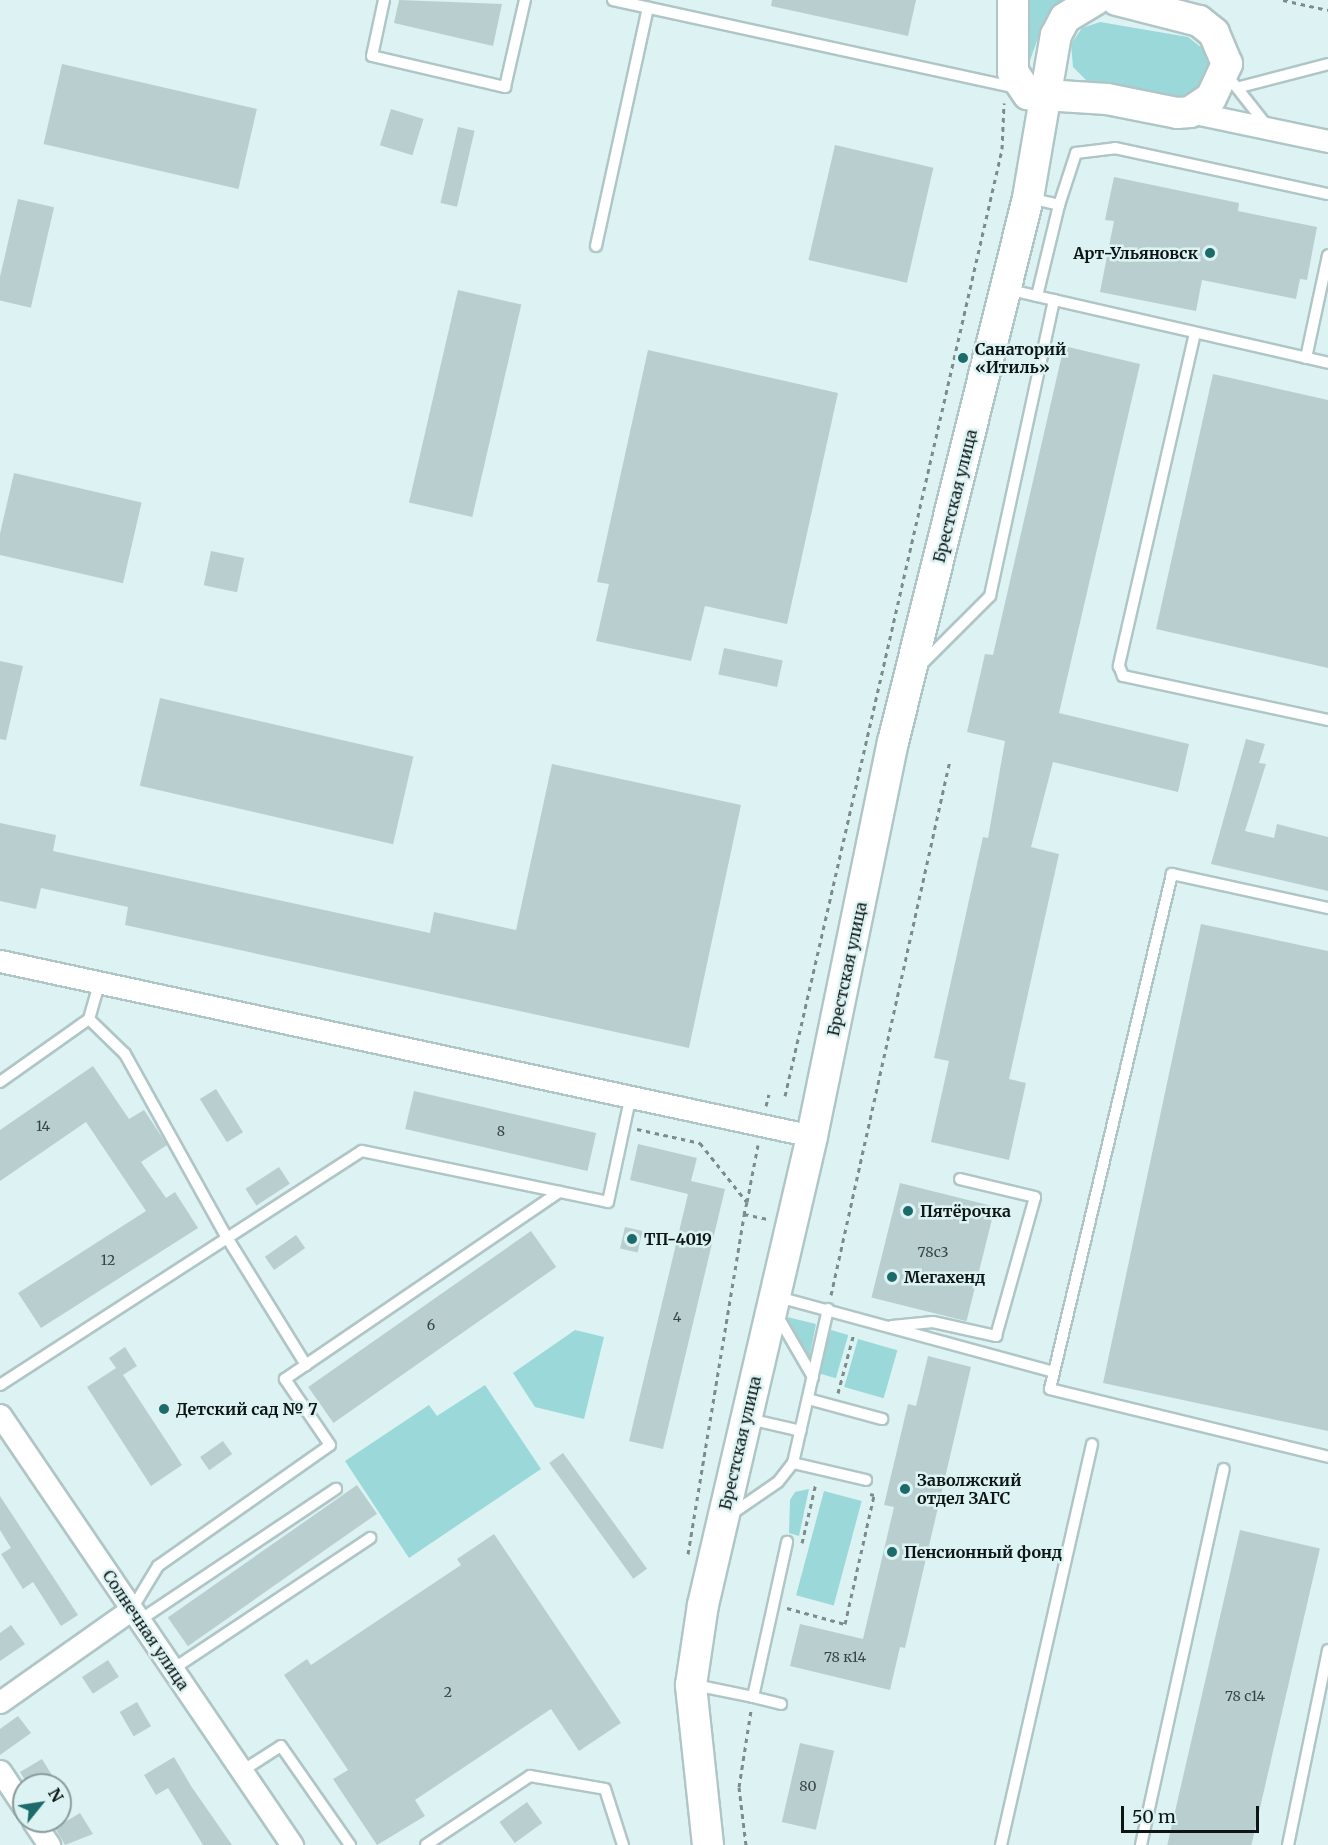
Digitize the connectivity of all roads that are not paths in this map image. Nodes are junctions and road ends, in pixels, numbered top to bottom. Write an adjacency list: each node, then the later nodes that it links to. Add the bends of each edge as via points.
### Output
1 (384, 0): 2 (lane, via 372,56 505,87)
2 (525, 0)
3 (613, 0): 6 (lane)
4 (1013, 0): 9 (street, via 1013,72)
5 (1111, 0): 8 (street, via 1208,26 1224,50); 9 (street, Брестская улица, via 1065,18)
6 (648, 8): 9 (lane); 16 (lane)
7 (1328, 64): 8 (lane)
8 (1232, 83): 10 (street); 11 (lane)
9 (1023, 91): 10 (street); 14 (street, Брестская улица)
10 (1190, 112): 11 (street)
11 (1269, 129): 12 (street)
12 (1328, 141)
13 (1328, 194): 15 (lane, via 1115,148 1076,153)
14 (1028, 198): 15 (lane); 18 (street, Брестская улица)
15 (1059, 205): 19 (lane)
16 (596, 246)
17 (1328, 255): 22 (lane)
18 (1006, 289): 19 (lane); 24 (street, Брестская улица)
19 (1037, 296): 20 (lane)
20 (1054, 300): 21 (lane); 24 (lane, via 990,596)
21 (1195, 333): 22 (lane); 25 (lane, via 1119,666 1123,676)
22 (1306, 358): 23 (lane)
23 (1328, 363)
24 (910, 676): 32 (street, Брестская улица)
25 (1328, 720)
26 (1328, 908): 40 (lane, via 1173,874)
27 (0, 961): 28 (street)
28 (99, 983): 29 (lane); 31 (street)
29 (89, 1019): 30 (lane); 35 (lane, via 125,1054)
30 (0, 1082)
31 (630, 1099): 32 (street); 34 (lane, via 608,1202)
32 (812, 1136): 36 (street, Брестская улица)
33 (960, 1179): 38 (lane, via 1035,1197 996,1336 933,1322)
34 (559, 1192): 35 (lane, via 362,1151); 39 (lane)
35 (226, 1236): 39 (lane); 42 (lane)
36 (773, 1301): 37 (lane); 41 (lane); 45 (street, Брестская улица)
37 (828, 1309): 38 (lane); 41 (lane)
38 (892, 1326): 40 (lane)
39 (306, 1365): 57 (lane, via 285,1379 330,1445 158,1566)
40 (1054, 1372): 49 (lane, via 1050,1389)
41 (813, 1377): 43 (lane)
42 (0, 1385)
43 (808, 1399): 46 (lane); 47 (lane)
44 (0, 1415): 57 (street, Солнечная улица)
45 (746, 1418): 47 (lane); 54 (street, Брестская улица)
46 (882, 1419)
47 (801, 1431): 50 (lane)
48 (1092, 1444): 72 (lane)
49 (1328, 1457)
50 (793, 1463): 52 (lane); 54 (lane, via 778,1482)
51 (1224, 1469): 73 (lane)
52 (866, 1480)
53 (336, 1489): 57 (lane)
54 (722, 1520): 60 (street, Брестская улица)
55 (370, 1538): 59 (lane)
56 (787, 1542): 61 (lane)
57 (136, 1614): 59 (street, Солнечная улица); 62 (street)
58 (1328, 1650): 74 (lane)
59 (173, 1669): 65 (street, Солнечная улица)
60 (692, 1684): 61 (lane); 71 (street, Брестская улица)
61 (753, 1697): 63 (lane)
62 (0, 1702)
63 (781, 1704)
64 (0, 1771): 66 (street)
65 (242, 1771): 67 (street, Солнечная улица); 68 (lane, via 281,1746)
66 (12, 1789)
67 (292, 1845)
68 (350, 1845)
69 (426, 1845): 70 (lane, via 530,1776 605,1789)
70 (623, 1845)
71 (708, 1845)
72 (1001, 1845)
73 (1141, 1845)
74 (1288, 1845)

